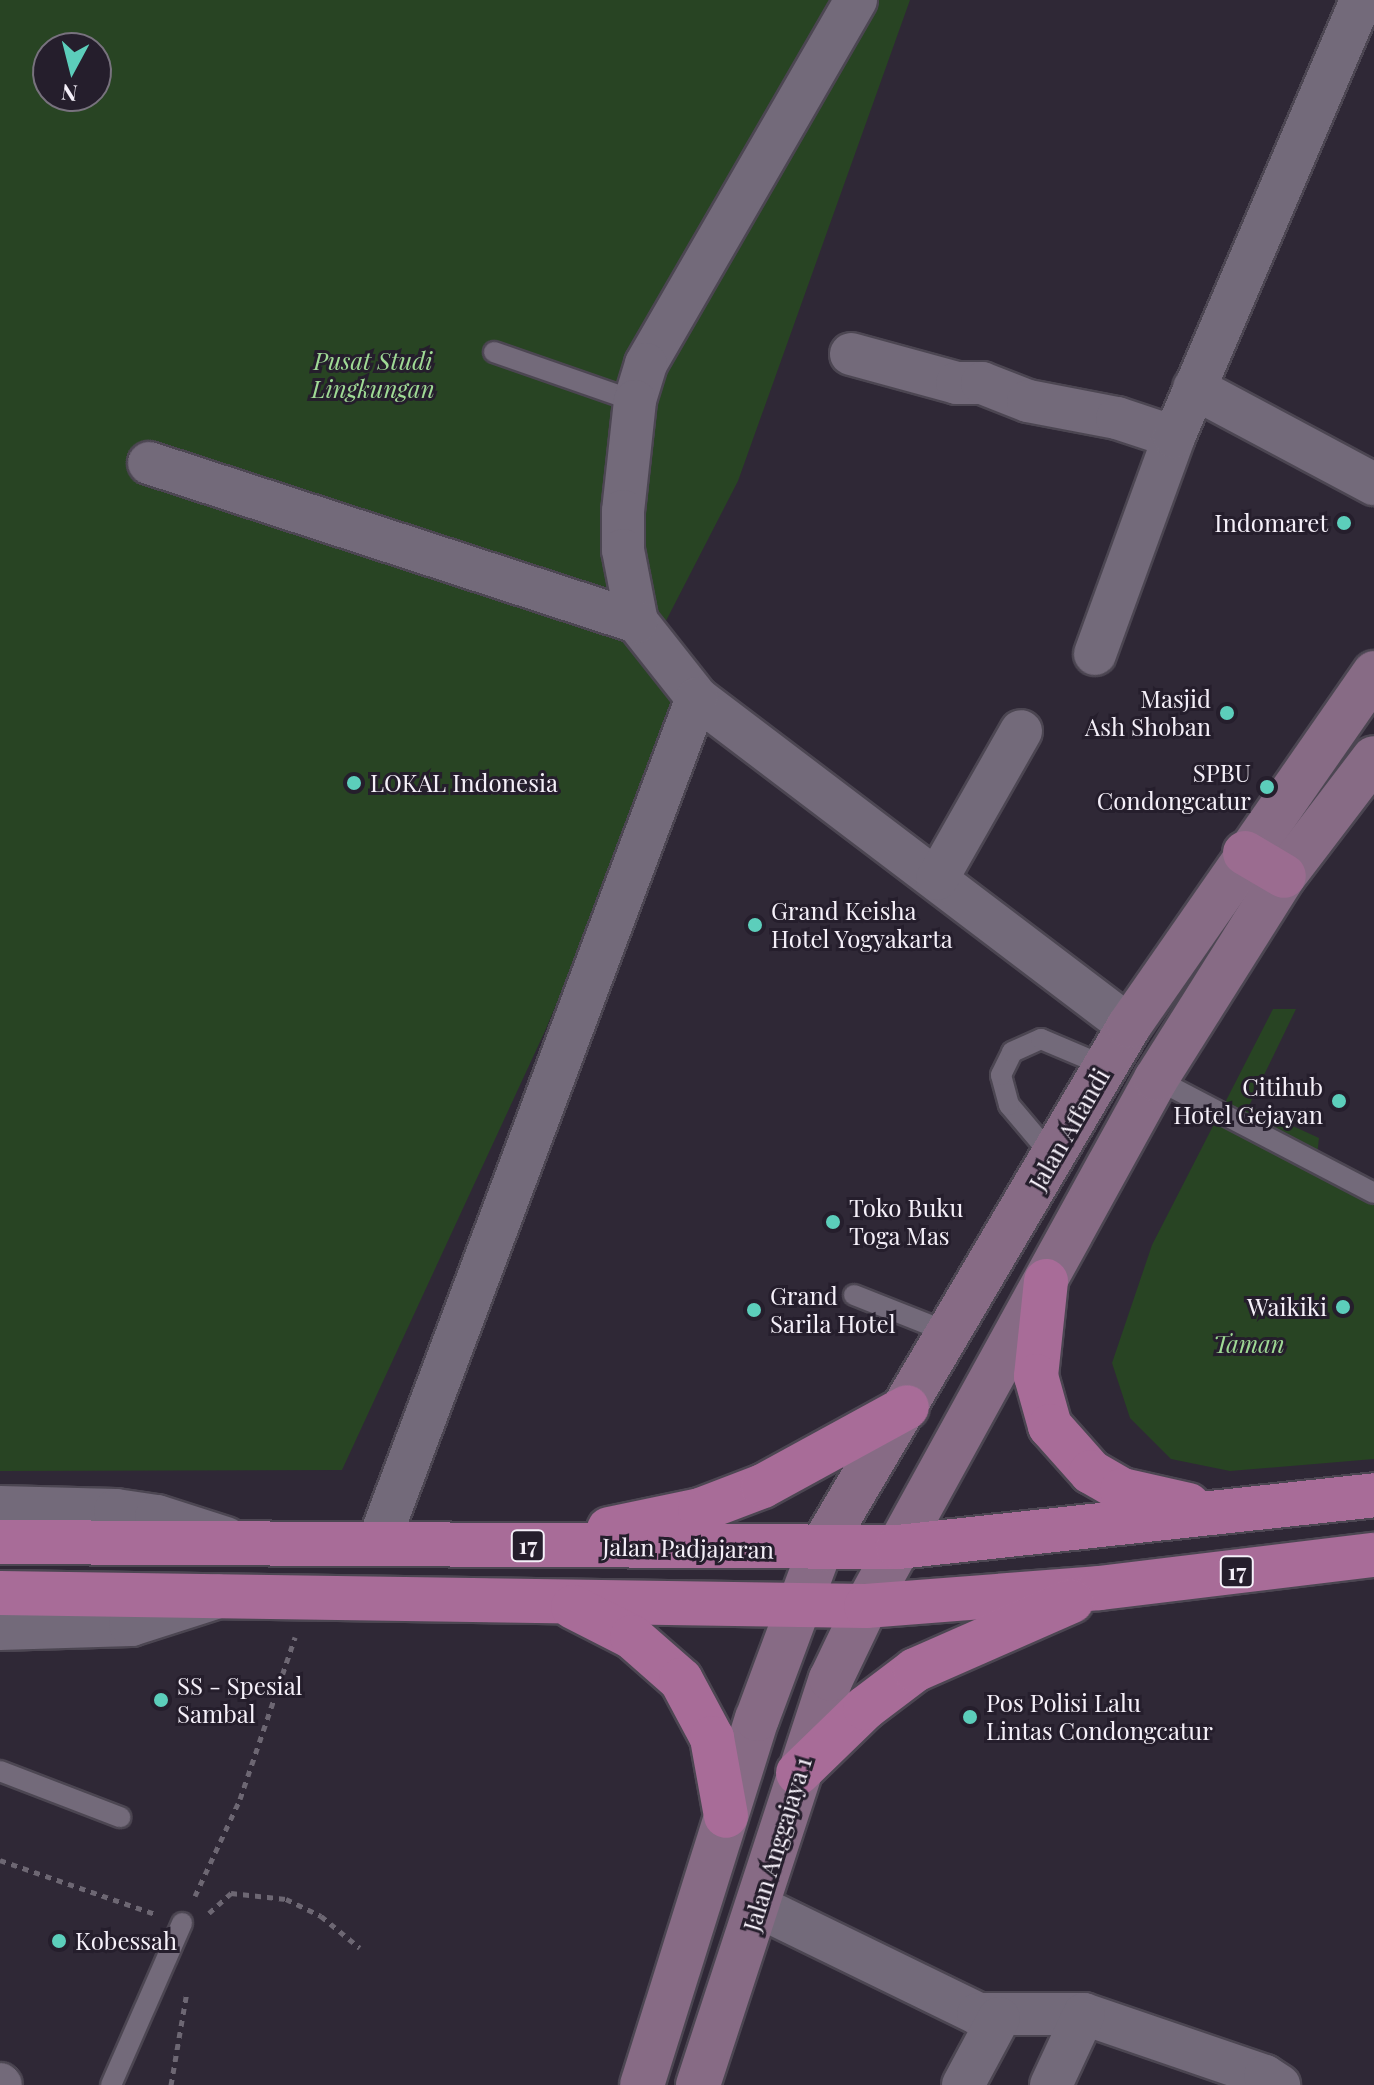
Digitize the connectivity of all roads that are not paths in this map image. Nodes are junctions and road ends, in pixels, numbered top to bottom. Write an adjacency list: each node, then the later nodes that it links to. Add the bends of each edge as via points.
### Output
1 (856, 0): 6 (street, via 678,301 646,364)
2 (1361, 0): 5 (street)
3 (494, 352): 6 (lane)
4 (851, 354): 7 (street, via 957,383 982,383 1028,401 1117,418)
5 (1194, 388): 7 (street); 9 (street)
6 (635, 401): 10 (street, via 623,550)
7 (1174, 437): 11 (street)
8 (149, 463): 10 (street)
9 (1374, 484)
10 (637, 622): 13 (street)
11 (1095, 654)
12 (1374, 673): 16 (main road, Jalan Affandi)
13 (697, 698): 18 (street); 33 (street)
14 (1021, 731): 18 (street)
15 (1374, 758): 17 (main road, Jalan Affandi)
16 (1245, 853): 17 (main road); 19 (main road, Jalan Affandi)
17 (1284, 876): 21 (main road, Jalan Affandi)
18 (937, 879): 19 (street)
19 (1129, 1026): 20 (main road, Jalan Affandi)
20 (1105, 1066): 22 (main road, Jalan Affandi); 22 (lane, via 1041,1039 1012,1052 1001,1075 1009,1105)
21 (1156, 1079): 23 (lane); 24 (main road, Jalan Affandi)
22 (1053, 1157): 26 (main road, Jalan Affandi)
23 (1374, 1193)
24 (1046, 1281): 30 (highway, via 1036,1376 1050,1426 1069,1452 1091,1472 1153,1501); 35 (main road, Jalan Affandi)
25 (854, 1295): 26 (lane)
26 (950, 1333): 27 (main road, Jalan Affandi)
27 (907, 1407): 34 (highway, via 812,1464 700,1510); 36 (main road, Jalan Affandi)
28 (1374, 1495): 30 (highway, Jalan Padjajaran / 17)
29 (0, 1508): 32 (street, via 157,1517)
30 (1239, 1511): 35 (highway, Jalan Padjajaran / 17)
31 (0, 1542): 32 (highway, Jalan Padjajaran / 17)
32 (236, 1542): 33 (highway, Jalan Padjajaran / 17)
33 (378, 1543): 34 (highway, Jalan Padjajaran / 17)
34 (528, 1546): 36 (highway, Jalan Padjajaran / 17)
35 (898, 1547): 36 (highway, Jalan Padjajaran / 17); 43 (main road, Jalan Affandi)
36 (820, 1550): 42 (main road, Jalan Affandi)
37 (1374, 1555): 38 (highway, 17)
38 (1100, 1588): 43 (highway, 17); 46 (highway, via 915,1670 865,1708)
39 (0, 1593): 40 (highway, 17)
40 (228, 1593): 41 (highway, 17); 44 (street, via 131,1624)
41 (559, 1602): 42 (highway, 17); 47 (highway, via 632,1637 681,1680 712,1738)
42 (796, 1606): 43 (highway, 17); 47 (main road)
43 (866, 1606): 46 (main road, Jalan Anggajaya 1, via 831,1679)
44 (0, 1628)
45 (0, 1771): 48 (lane)
46 (798, 1773): 49 (main road, Jalan Anggajaya 1)
47 (726, 1816): 54 (main road)
48 (120, 1817)
49 (759, 1907): 52 (street, via 978,2014); 55 (main road, Jalan Anggajaya 1)
50 (182, 1923): 53 (lane)
51 (1084, 2014): 52 (street); 57 (street); 58 (street)
52 (999, 2018): 56 (street)
53 (111, 2085)
54 (642, 2085)
55 (698, 2085)
56 (963, 2085)
57 (1051, 2085)
58 (1279, 2085)

